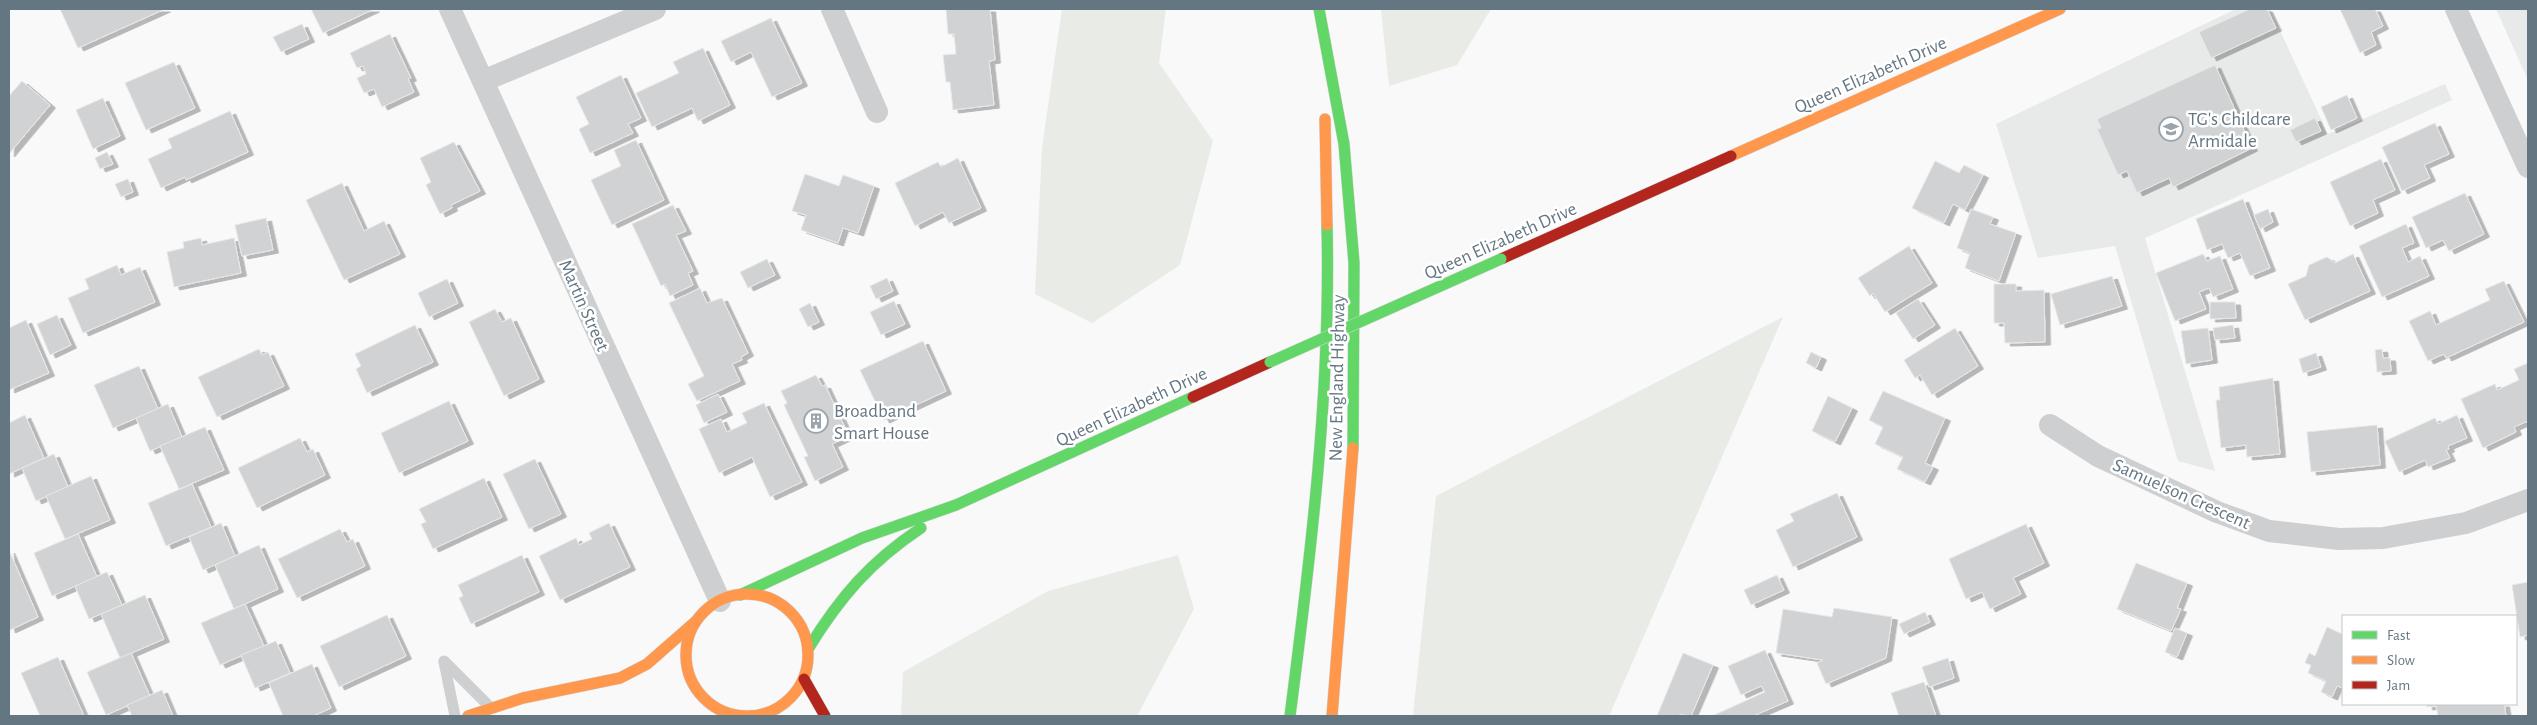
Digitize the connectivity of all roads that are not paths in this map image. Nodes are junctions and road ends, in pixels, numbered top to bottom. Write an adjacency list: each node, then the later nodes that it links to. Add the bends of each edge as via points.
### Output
1 (450, 9): 8 (street, Martin Street)
2 (655, 9): 8 (street)
3 (832, 9): 9 (street)
4 (1318, 9): 7 (main road, New England Highway)
5 (2060, 9): 13 (main road, Queen Elizabeth Drive, bridge)
6 (2456, 9): 10 (street)
7 (1323, 42): 24 (main road, New England Highway, via 1328,248 1323,416 1306,595); 25 (main road, New England Highway, via 1344,144 1354,263 1354,459)
8 (483, 81): 14 (street, Martin Street)
9 (877, 112)
10 (2528, 167)
11 (2050, 425): 12 (street, Samuelson Crescent, via 2098,456 2217,512 2269,531 2339,539 2382,538 2466,523)
12 (2528, 500)
13 (956, 505): 14 (main road, Queen Elizabeth Drive, via 862,538); 16 (main road, Queen Elizabeth Drive, via 873,562 847,589)
14 (730, 598): 15 (main road, via 708,609); 16 (main road, via 764,597 785,607 804,633)
15 (698, 620): 18 (main road, via 647,664 620,678); 20 (main road, via 686,650 692,682 713,706)
16 (808, 648): 17 (main road)
17 (804, 679): 20 (main road, via 784,704 762,714); 23 (main road)
18 (490, 707): 21 (lane, via 444,662); 22 (main road)
19 (708, 715): 20 (main road)
20 (734, 715)
21 (455, 716)
22 (468, 716)
23 (825, 716)
24 (1290, 716)
25 (1332, 716)

